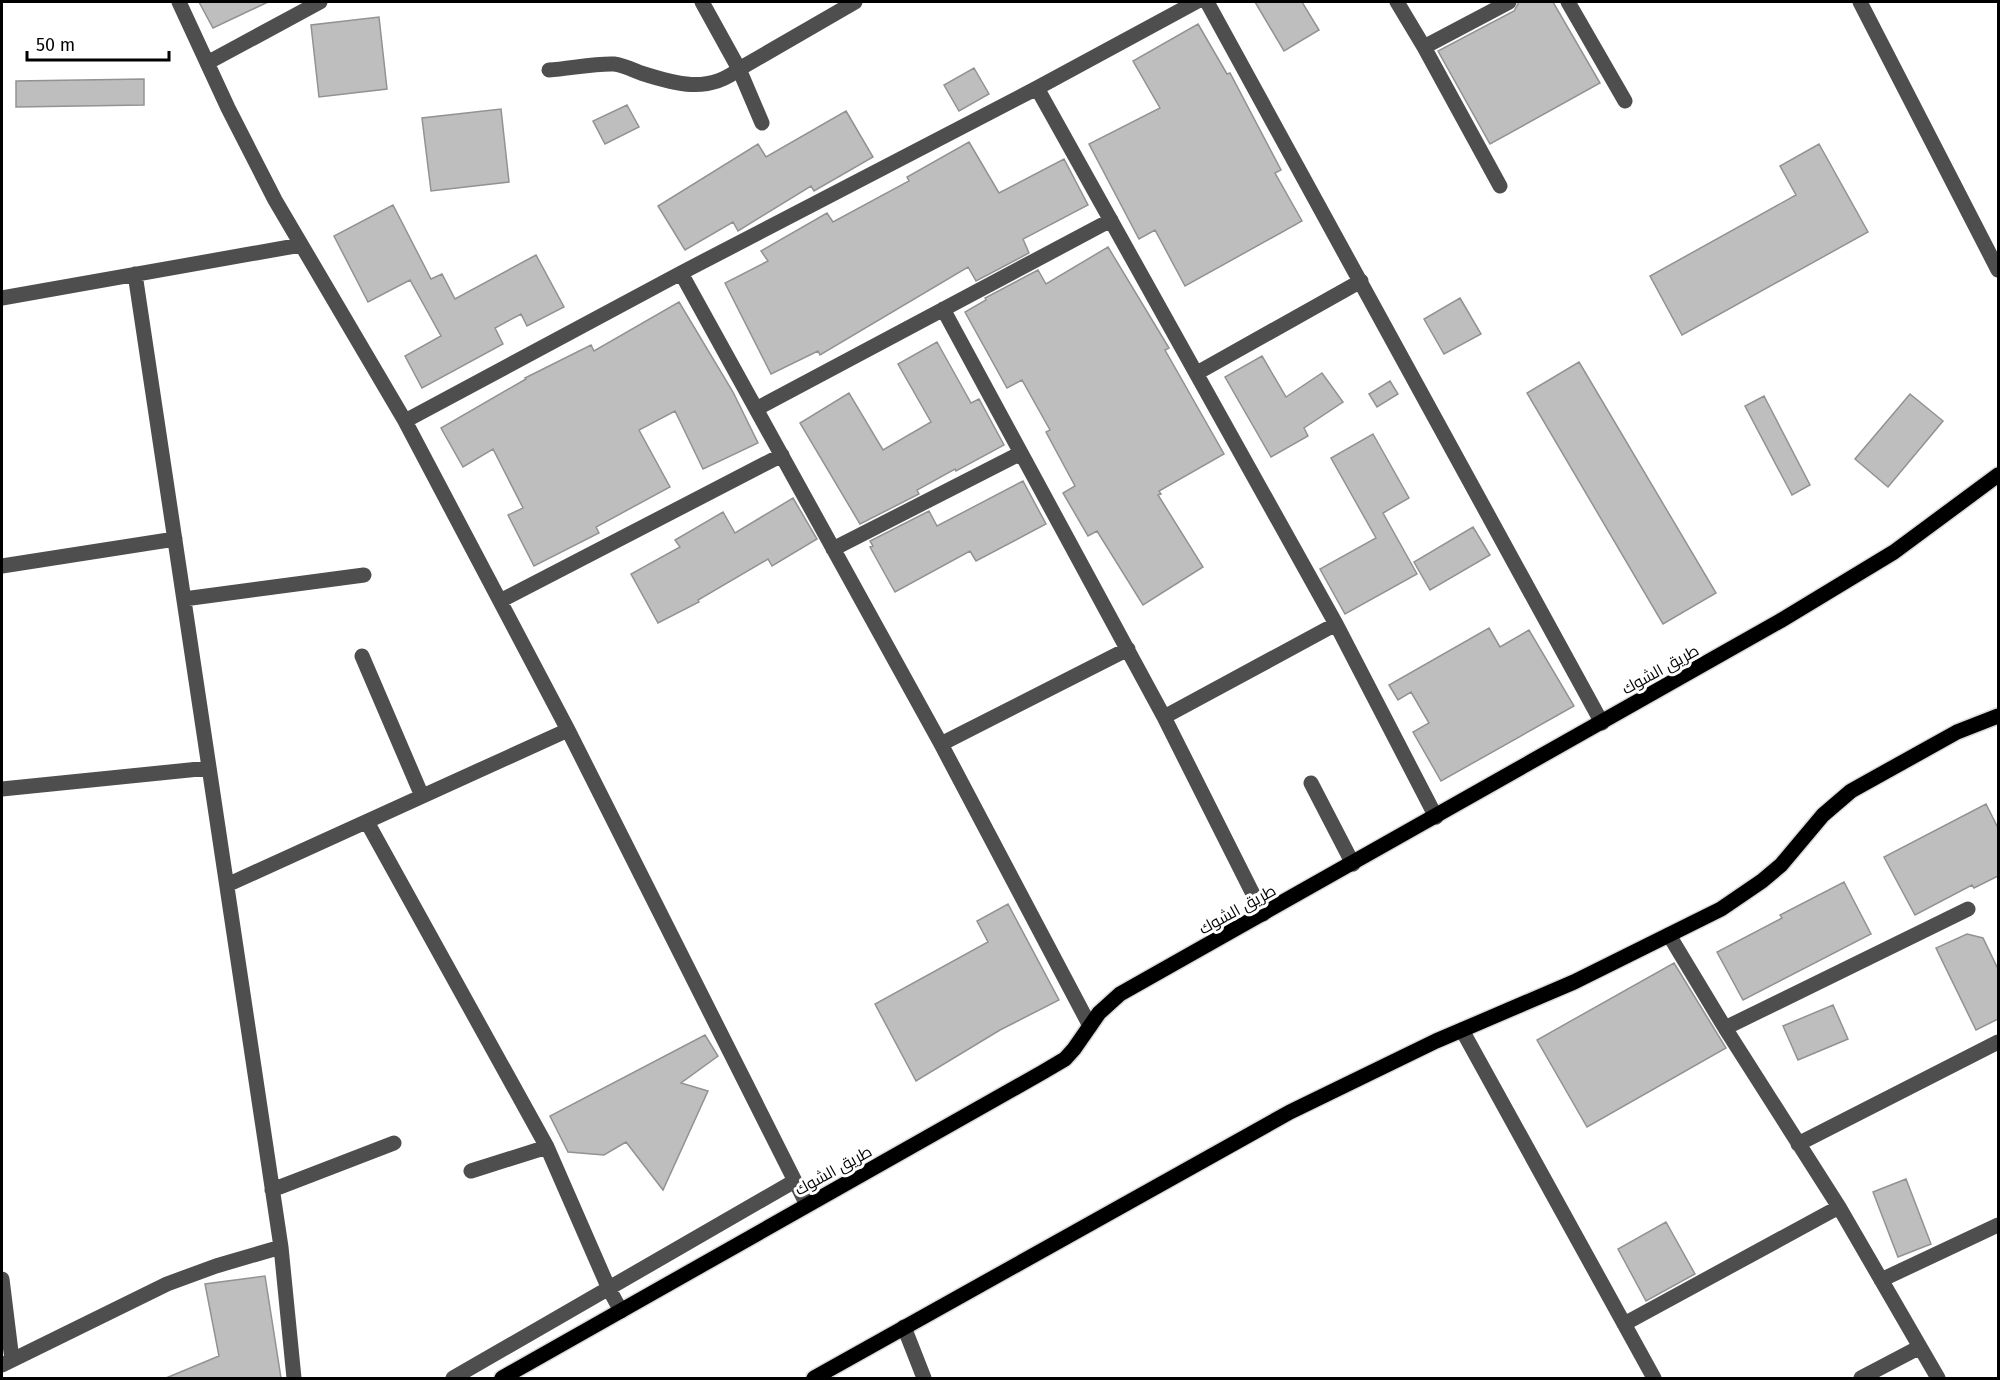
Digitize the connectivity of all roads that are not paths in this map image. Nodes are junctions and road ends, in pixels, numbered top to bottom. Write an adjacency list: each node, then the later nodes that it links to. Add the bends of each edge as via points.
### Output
1 (179, 2): 12 (street)
2 (320, 2): 12 (street)
3 (702, 2): 13 (street)
4 (855, 2): 13 (street)
5 (1196, 2): 15 (street)
6 (1207, 2): 24 (street)
7 (1397, 2): 11 (street)
8 (1509, 2): 11 (street)
9 (1568, 2): 16 (street)
10 (1860, 2): 21 (street)
11 (1424, 47): 18 (street)
12 (207, 63): 20 (street)
13 (738, 69): 14 (street, via 726,79 689,85 615,64); 17 (street)
14 (549, 70)
15 (1037, 88): 19 (street); 22 (street)
16 (1625, 101)
17 (762, 123)
18 (1500, 186)
19 (1111, 220): 26 (street); 27 (street)
20 (301, 245): 23 (street); 29 (street)
21 (1998, 270)
22 (681, 273): 28 (street); 29 (street)
23 (135, 274): 25 (street); 33 (street)
24 (1361, 281): 27 (street); 44 (street)
25 (2, 298)
26 (943, 309): 28 (street); 30 (street)
27 (1197, 374): 39 (street)
28 (756, 409): 31 (street)
29 (405, 421): 38 (street)
30 (1021, 453): 34 (street); 40 (street)
31 (782, 455): 34 (street); 38 (street)
32 (1998, 475): 44 (main road, طريق الشوك, via 1866,570)
33 (175, 539): 35 (street); 37 (street)
34 (833, 549): 46 (street)
35 (2, 566)
36 (364, 575): 37 (street)
37 (184, 599): 47 (street)
38 (500, 601): 45 (street)
39 (1336, 624): 43 (street); 51 (street)
40 (1128, 649): 43 (street); 46 (street)
41 (362, 656): 50 (street)
42 (1998, 716): 57 (main road, via 1957,732 1851,791 1823,815 1797,848 1762,881 1721,909)
43 (1164, 717): 56 (street)
44 (1602, 723): 51 (main road, طريق الشوك)
45 (568, 730): 50 (street); 66 (street)
46 (941, 744): 58 (street)
47 (209, 768): 49 (street); 54 (street)
48 (1311, 783): 53 (street)
49 (2, 789)
50 (422, 796): 52 (street)
51 (1436, 817): 53 (main road, طريق الشوك)
52 (367, 822): 54 (street); 64 (street)
53 (1353, 864): 56 (main road, طريق الشوك)
54 (227, 885): 67 (street)
55 (1968, 909): 59 (street)
56 (1263, 914): 58 (main road, طريق الشوك, via 1120,994)
57 (1669, 935): 59 (street); 60 (main road, via 1574,982)
58 (1090, 1026): 68 (main road, طريق الشوك, via 1081,1042 1059,1062)
59 (1725, 1028): 63 (street)
60 (1462, 1030): 76 (street); 77 (main road, via 1290,1112)
61 (1998, 1042): 63 (street)
62 (394, 1143): 67 (street)
63 (1798, 1144): 69 (street)
64 (547, 1147): 65 (street); 74 (street)
65 (471, 1171)
66 (793, 1182): 68 (street); 74 (street)
67 (272, 1190): 71 (street)
68 (807, 1205): 75 (main road, طريق الشوك)
69 (1839, 1207): 73 (street); 76 (street)
70 (1998, 1225): 73 (street)
71 (281, 1247): 79 (street, via 166,1284); 80 (street)
72 (2, 1279): 79 (street)
73 (1881, 1280): 78 (street)
74 (609, 1289): 75 (street); 81 (street)
75 (621, 1311): 82 (main road, طريق الشوك)
76 (1624, 1324): 85 (street)
77 (904, 1327): 83 (main road); 84 (street)
78 (1920, 1347): 86 (street); 87 (street)
79 (7, 1362)
80 (294, 1378)
81 (453, 1378)
82 (502, 1378)
83 (814, 1378)
84 (924, 1378)
85 (1654, 1378)
86 (1861, 1378)
87 (1938, 1378)

